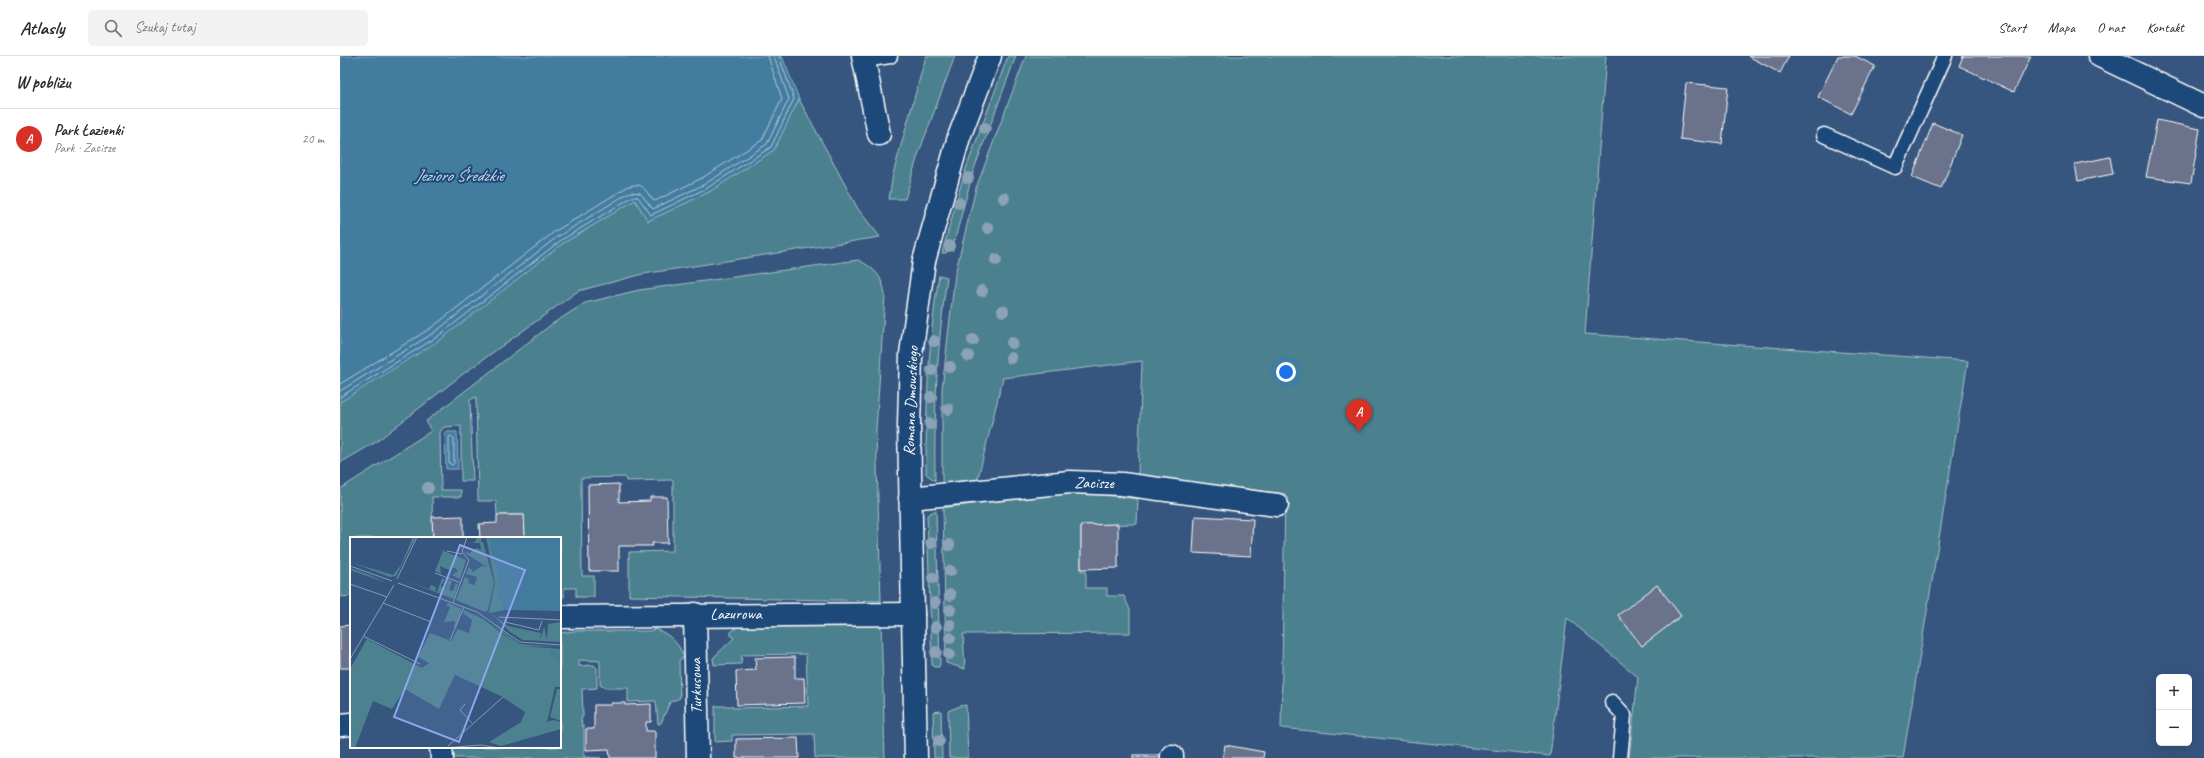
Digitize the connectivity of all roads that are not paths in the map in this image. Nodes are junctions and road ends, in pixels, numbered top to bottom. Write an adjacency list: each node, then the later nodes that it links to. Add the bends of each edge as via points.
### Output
1 (890, 56): 5 (lane)
2 (990, 56): 9 (street, Romana Dmowskiego, via 959,137 924,261 911,354)
3 (1945, 56): 8 (lane, via 1895,168)
4 (2100, 56): 6 (street)
5 (864, 58): 7 (street)
6 (2204, 106)
7 (879, 134)
8 (1824, 135)
9 (910, 498): 10 (street, Zacisze, via 1070,482 1122,484); 12 (street, Romana Dmowskiego)
10 (1277, 505)
11 (695, 614): 12 (street, Lazurowa); 13 (street, Lazurowa); 19 (street, Turkusowa)
12 (913, 614): 20 (street, Romana Dmowskiego)
13 (561, 617)
14 (1612, 702): 21 (lane, via 1624,715)
15 (350, 724): 16 (street)
16 (340, 725)
17 (441, 748): 18 (street)
18 (442, 758)
19 (698, 758)
20 (916, 758)
21 (1620, 758)

